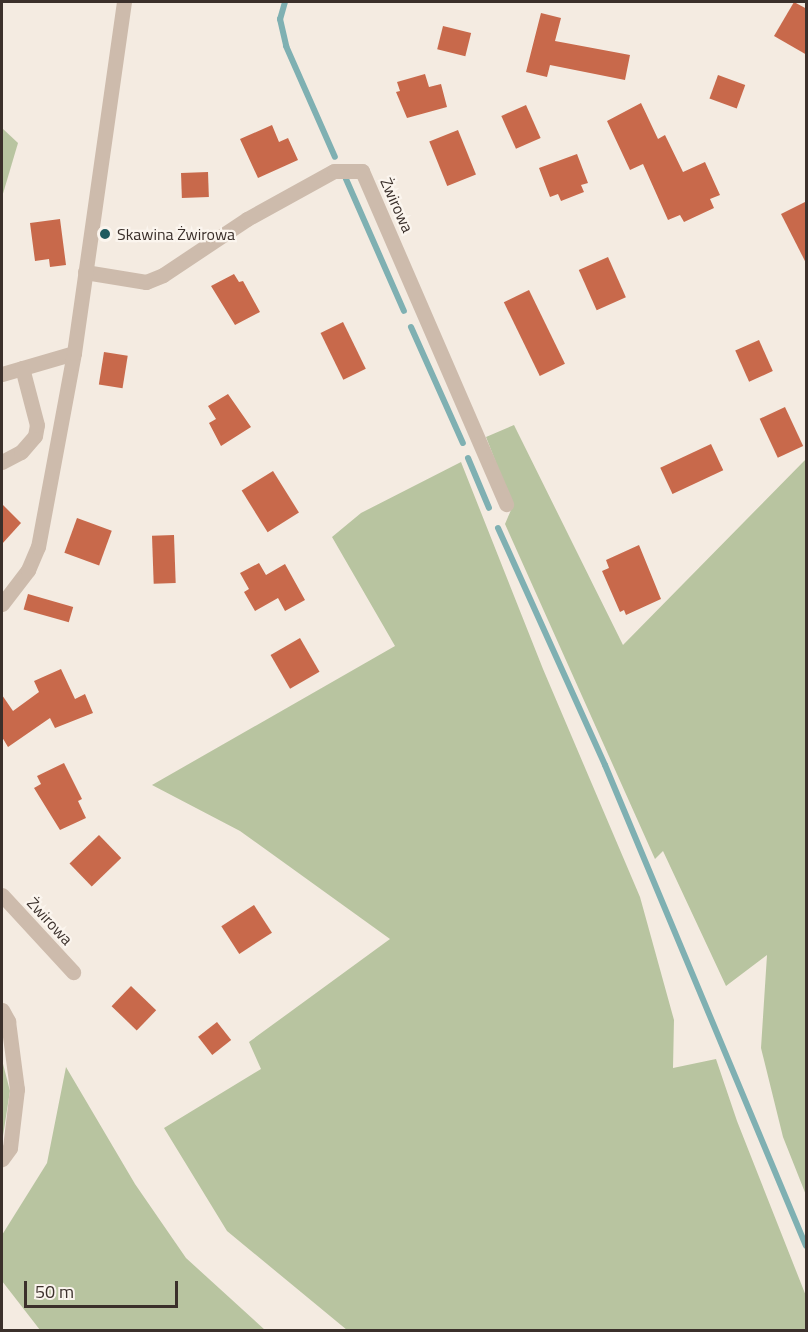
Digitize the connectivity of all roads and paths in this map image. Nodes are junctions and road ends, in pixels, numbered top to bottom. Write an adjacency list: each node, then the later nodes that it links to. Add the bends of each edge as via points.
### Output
1 (124, 2): 2 (street)
2 (85, 272): 3 (street); 7 (street, Żwirowa, via 146,282 164,275 247,219 334,171 362,171)
3 (74, 353): 4 (street); 8 (street, via 38,547 28,570)
4 (22, 368): 5 (street); 6 (street, via 37,425 35,436 21,452)
5 (2, 374)
6 (2, 462)
7 (506, 504)
8 (2, 604)
9 (2, 895): 10 (street, Żwirowa)
10 (73, 972)
11 (2, 1010): 12 (street, via 8,1021 17,1089 10,1148)
12 (2, 1159)

